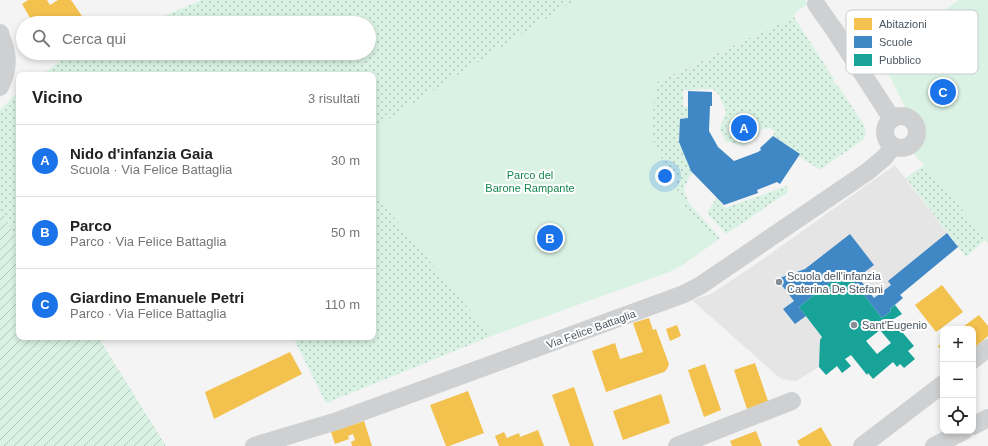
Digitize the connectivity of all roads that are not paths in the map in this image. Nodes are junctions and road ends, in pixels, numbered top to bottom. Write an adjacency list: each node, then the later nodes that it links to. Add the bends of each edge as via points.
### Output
1 (816, 4): 3 (street)
2 (0, 33): 5 (street, via 7,50 8,63)
3 (846, 47)
4 (863, 74): 6 (street)
5 (0, 88)
6 (892, 119): 7 (street, via 885,133); 7 (street, via 907,118 916,129 915,138 910,144 904,147)
7 (893, 146): 15 (street, Via Felice Battaglia, via 885,157 867,172 689,292 337,421)
8 (988, 348): 9 (street)
9 (976, 358)
10 (940, 386): 17 (street)
11 (792, 401): 16 (street)
12 (988, 418): 13 (street)
13 (976, 424)
14 (958, 434): 18 (street)
15 (254, 446)
16 (677, 446)
17 (862, 446)
18 (934, 446)

